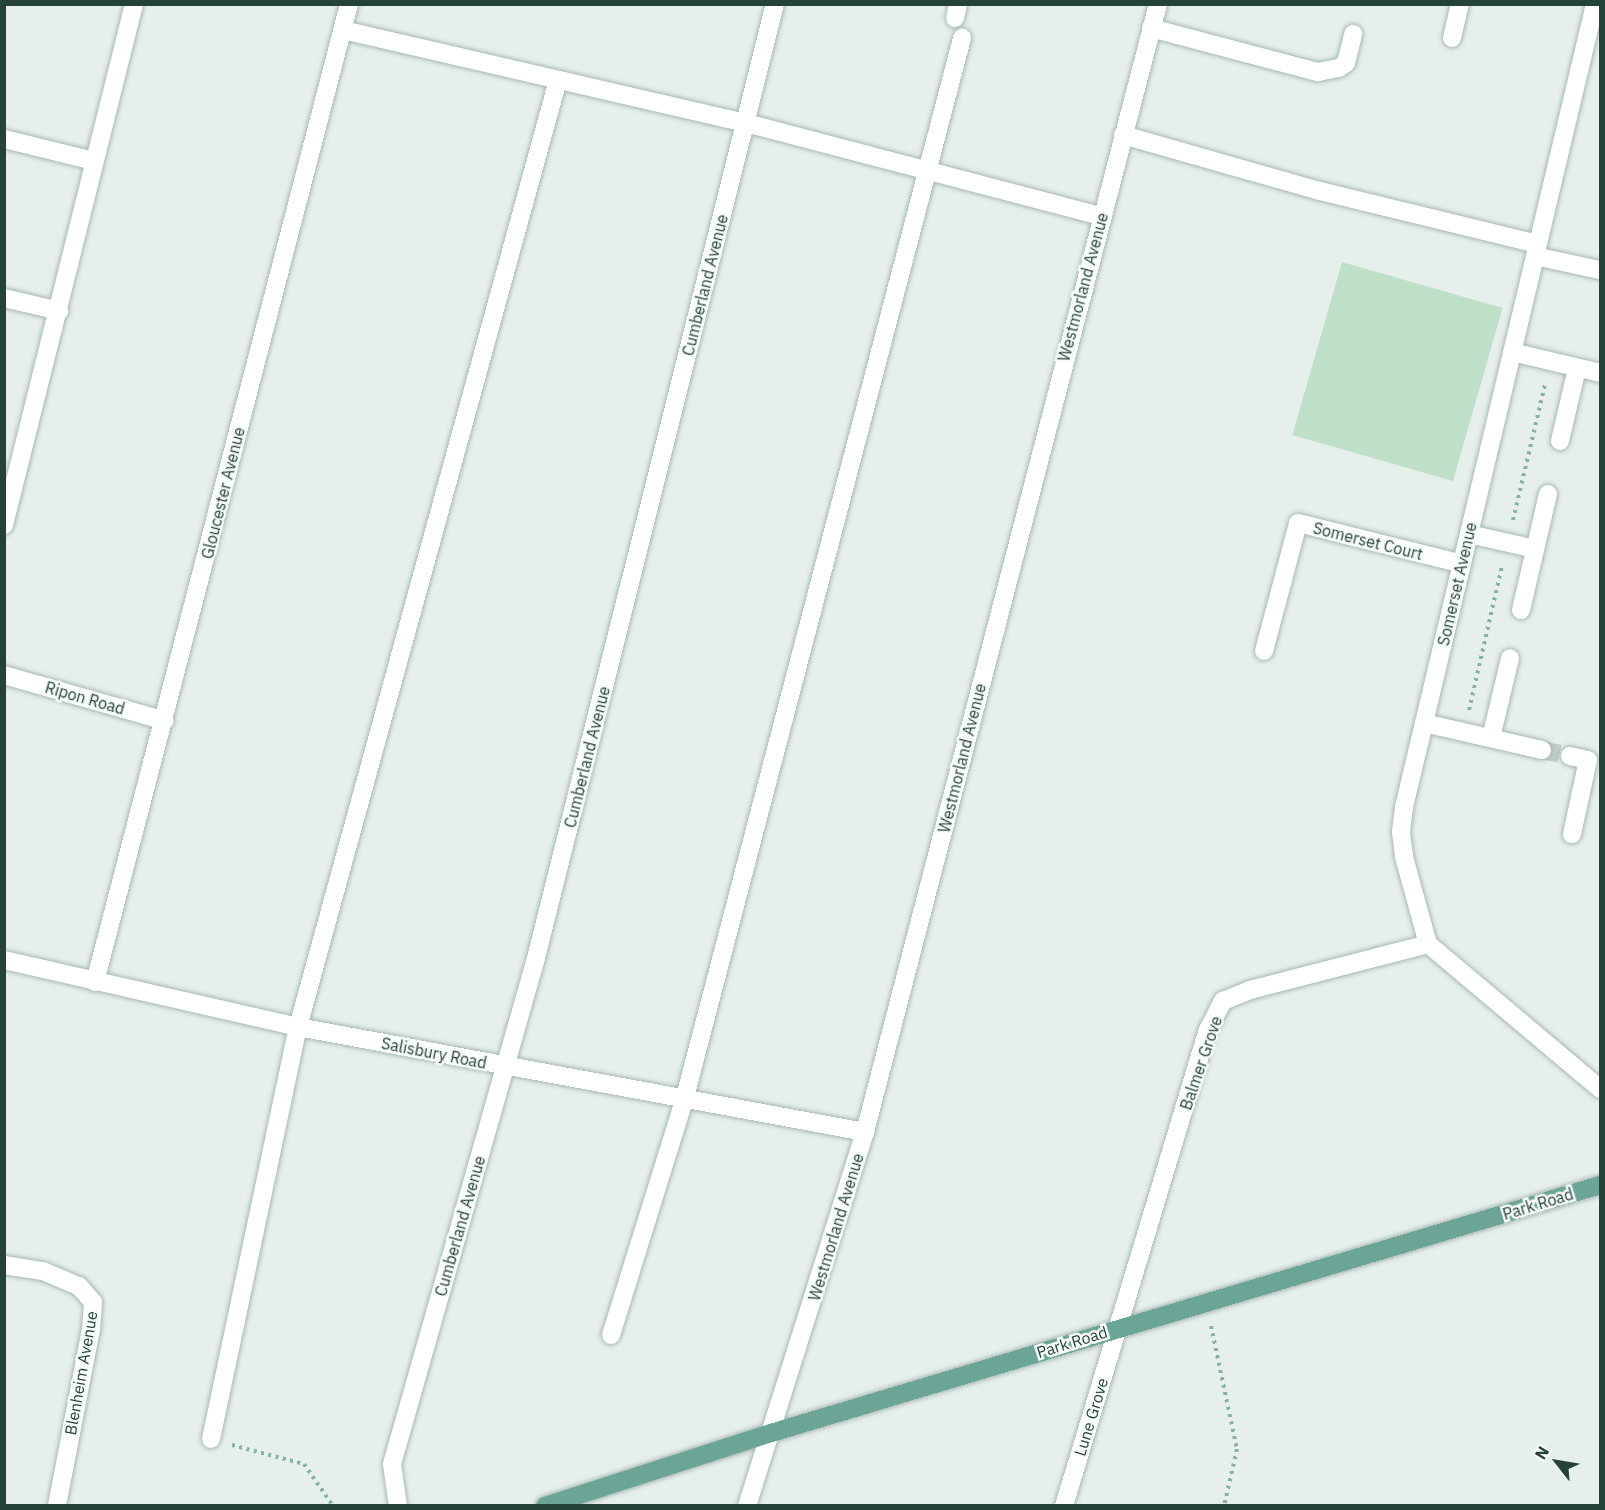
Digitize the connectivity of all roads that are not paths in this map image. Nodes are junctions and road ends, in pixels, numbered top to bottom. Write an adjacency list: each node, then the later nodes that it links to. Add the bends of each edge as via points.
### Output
1 (349, 4): 8 (street, Gloucester Avenue)
2 (775, 4): 14 (street, Cumberland Avenue)
3 (1158, 4): 7 (street, Westmorland Avenue)
4 (1460, 4): 11 (street)
5 (1595, 4): 12 (street, Somerset Avenue)
6 (128, 6): 17 (street)
7 (1151, 28): 9 (street, via 1318,72 1346,63); 15 (street, Westmorland Avenue)
8 (343, 30): 13 (street); 37 (street, Gloucester Avenue)
9 (1353, 34)
10 (962, 38): 18 (street)
11 (1452, 38)
12 (1593, 46): 20 (street, Somerset Avenue)
13 (558, 80): 14 (street); 46 (street)
14 (746, 123): 18 (street); 47 (street, Cumberland Avenue)
15 (1124, 135): 19 (street, Westmorland Avenue); 20 (street)
16 (4, 139): 17 (street)
17 (94, 160): 23 (street)
18 (926, 170): 19 (street); 49 (street)
19 (1101, 216): 50 (street, Westmorland Avenue)
20 (1537, 250): 21 (street); 24 (street, Somerset Avenue)
21 (1600, 270)
22 (4, 298): 23 (street)
23 (59, 311): 29 (street)
24 (1512, 352): 25 (street); 30 (street, Somerset Avenue)
25 (1577, 368): 26 (street); 27 (street)
26 (1600, 374)
27 (1560, 441)
28 (1548, 494): 31 (street)
29 (4, 525)
30 (1469, 534): 31 (street); 32 (street, Somerset Avenue)
31 (1535, 549): 33 (street)
32 (1462, 564): 34 (street, Somerset Court, via 1298,523); 38 (street, Somerset Avenue)
33 (1521, 610)
34 (1264, 651)
35 (1510, 658): 39 (street)
36 (4, 675): 37 (street, Ripon Road)
37 (165, 721): 45 (street, Gloucester Avenue)
38 (1424, 723): 39 (street); 43 (street, Somerset Avenue, via 1401,832)
39 (1491, 738): 40 (street)
40 (1542, 750)
41 (1570, 756): 42 (street, via 1588,760)
42 (1572, 834)
43 (1428, 944): 48 (street); 53 (street, Balmer Grove, via 1250,990 1223,1001 1209,1030)
44 (4, 960): 45 (street, Salisbury Road)
45 (95, 981): 46 (street, Salisbury Road)
46 (298, 1027): 47 (street, Salisbury Road); 56 (street)
47 (506, 1066): 49 (street, Salisbury Road); 58 (street, Cumberland Avenue, via 392,1464)
48 (1600, 1089)
49 (685, 1097): 50 (street, Salisbury Road); 54 (street)
50 (865, 1132): 55 (street, Westmorland Avenue)
51 (1600, 1185): 53 (main road, Park Road)
52 (4, 1265): 57 (street, Blenheim Avenue, via 43,1271 79,1286 93,1302)
53 (1119, 1328): 55 (main road, Park Road); 61 (street, Lune Grove)
54 (611, 1335)
55 (771, 1433): 59 (main road, Park Road); 60 (street, Westmorland Avenue)
56 (211, 1439)
57 (57, 1506)
58 (398, 1506)
59 (545, 1506)
60 (747, 1506)
61 (1064, 1506)

